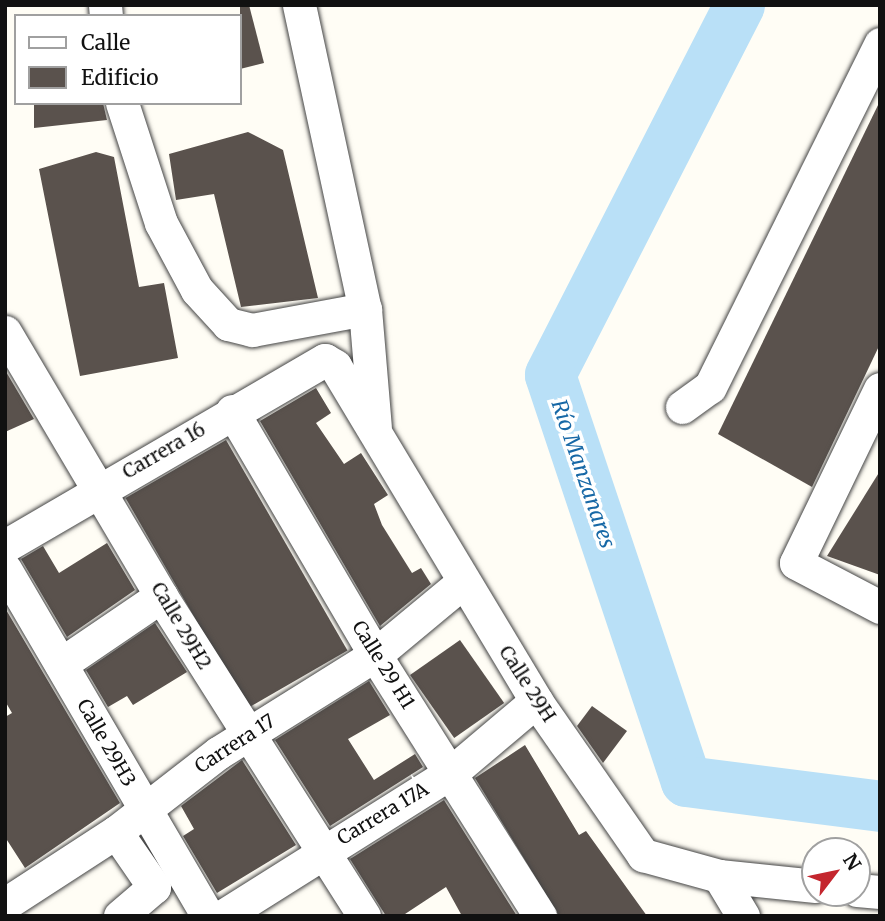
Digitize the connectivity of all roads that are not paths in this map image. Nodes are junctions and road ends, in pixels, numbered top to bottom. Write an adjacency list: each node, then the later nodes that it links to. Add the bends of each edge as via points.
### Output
1 (299, 5): 4 (street)
2 (880, 44): 8 (street, via 710,387)
3 (123, 105): 4 (street, via 161,223 197,290 228,324 252,330)
4 (365, 309): 10 (street)
5 (5, 331): 12 (street, Calle 29H2)
6 (325, 360): 9 (street, Carrera 16); 10 (street, Calle 29H, via 335,366)
7 (880, 390): 11 (street)
8 (682, 407)
9 (232, 411): 12 (street, Carrera 16); 18 (street, Calle 29 H1)
10 (375, 433): 15 (street, Calle 29H)
11 (865, 453): 17 (street, via 796,563)
12 (103, 487): 13 (street, Carrera 16); 16 (street, Calle 29H2)
13 (5, 546)
14 (5, 569): 19 (street, Calle 29H3)
15 (463, 582): 18 (street, Carrera 17); 20 (street, Calle 29H)
16 (162, 596): 19 (street); 21 (street, Calle 29H2)
17 (880, 607)
18 (375, 655): 21 (street, Carrera 17); 22 (street, Calle 29 H1)
19 (61, 664): 23 (street, Calle 29H3)
20 (536, 701): 22 (street, Carrera 17A); 26 (street, Calle 29H, via 643,855)
21 (248, 734): 23 (street, Carrera 17); 25 (street, Calle 29H2)
22 (452, 772): 25 (street, Carrera 17A); 35 (street, Calle 29 H1)
23 (143, 807): 24 (street, Carrera 17); 32 (street, Calle 29H3)
24 (116, 832): 28 (street, Carrera 17); 31 (street, via 154,887)
25 (325, 849): 33 (street, Carrera 17A); 34 (street, Calle 29H2)
26 (719, 876): 27 (street, Calle 29H); 36 (street)
27 (801, 885)
28 (5, 904)
29 (5, 910): 30 (street)
30 (9, 916)
31 (120, 916)
32 (208, 916)
33 (223, 916)
34 (364, 916)
35 (540, 916)
36 (743, 916)

